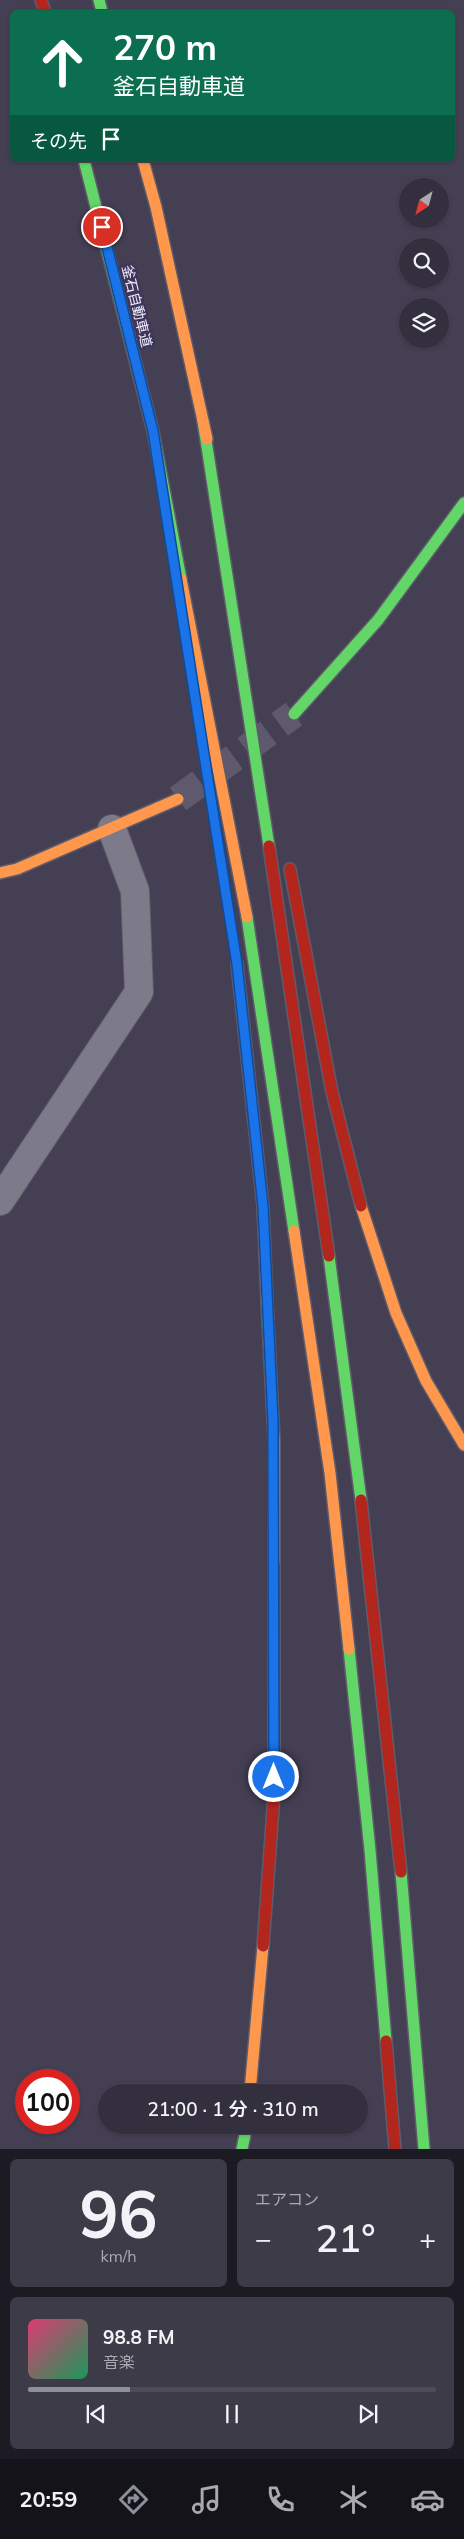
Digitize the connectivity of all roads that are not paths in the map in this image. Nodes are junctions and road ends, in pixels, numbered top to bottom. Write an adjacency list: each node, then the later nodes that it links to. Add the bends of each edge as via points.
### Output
1 (85, 162): 4 (main road, 釜石自動車道)
2 (144, 162): 3 (main road)
3 (204, 421): 7 (main road); 20 (main road, via 358,1460 398,1842)
4 (153, 431): 8 (main road); 19 (main road, via 255,961 330,1473 370,1850)
5 (464, 503): 6 (main road, via 378,620)
6 (294, 714)
7 (262, 725)
8 (209, 786)
9 (178, 799): 10 (main road)
10 (112, 829): 12 (main road); 14 (street, via 134,891 139,992)
11 (287, 853): 15 (main road, via 343,1141 371,1244 392,1304 422,1370)
12 (0, 873)
13 (236, 954): 16 (main road, via 263,1206 274,1440 274,1795)
14 (0, 1201)
15 (464, 1445)
16 (251, 2084)
17 (245, 2134): 18 (main road)
18 (242, 2149)
19 (395, 2149)
20 (424, 2149)

